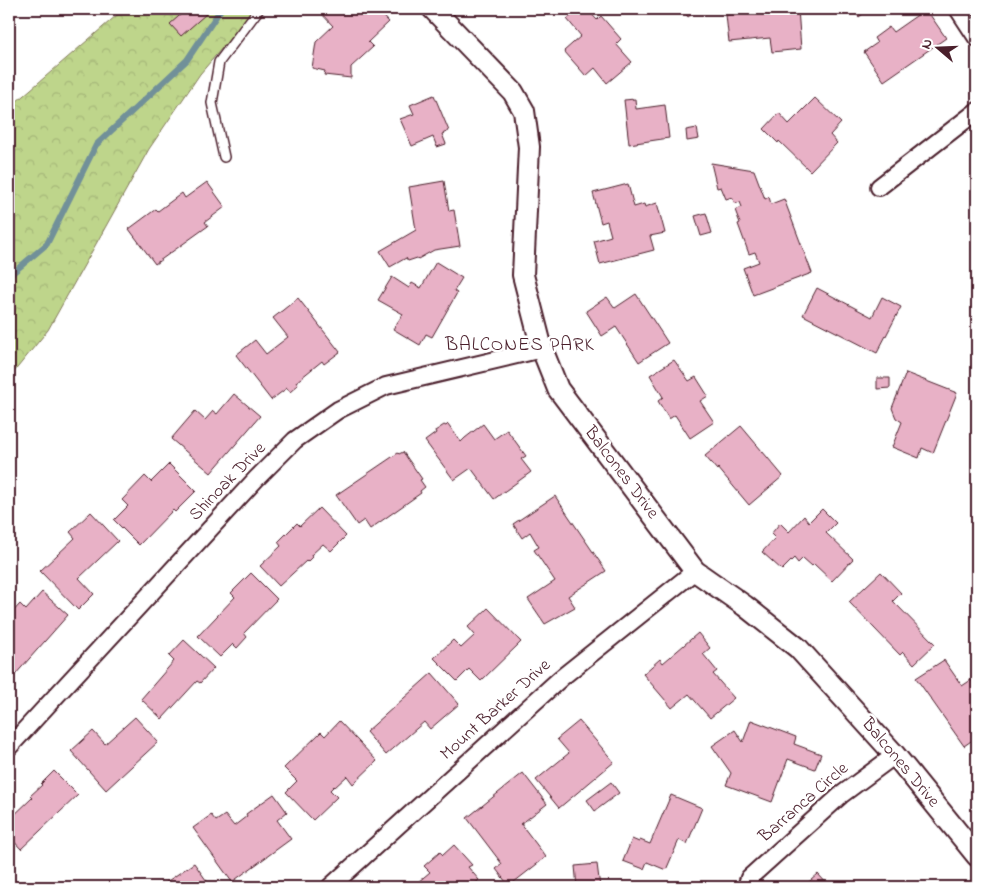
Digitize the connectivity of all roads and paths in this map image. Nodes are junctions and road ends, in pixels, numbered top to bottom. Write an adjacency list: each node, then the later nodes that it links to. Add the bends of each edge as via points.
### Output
1 (259, 9): 6 (lane, via 219,62 212,103)
2 (433, 9): 8 (street, Balcones Drive, via 513,92 524,111 529,147 523,276)
3 (958, 9): 4 (street)
4 (977, 38)
5 (977, 111): 7 (street)
6 (224, 157)
7 (879, 187)
8 (542, 348): 9 (street, Balcones Drive, via 558,389); 10 (street, Shinoak Drive, via 386,386 338,410 295,440)
9 (696, 571): 11 (street, Balcones Drive, via 798,648); 13 (street, Mount Barker Drive, via 561,678)
10 (9, 747)
11 (895, 755): 12 (street, Balcones Drive); 14 (street, Barranca Circle, via 841,795 749,878)
12 (977, 856)
13 (335, 885)
14 (746, 887)

